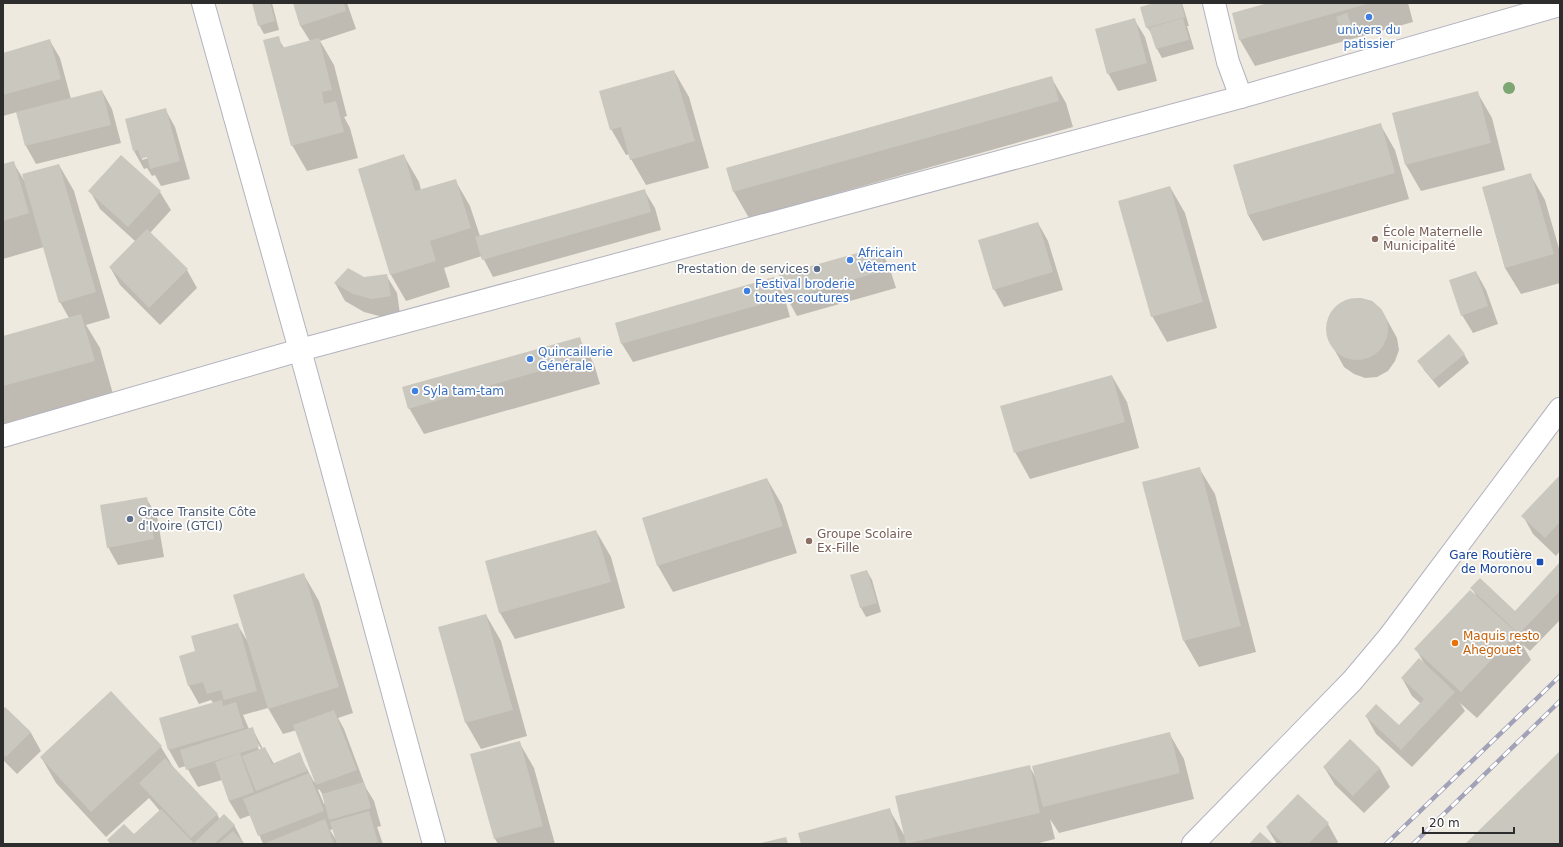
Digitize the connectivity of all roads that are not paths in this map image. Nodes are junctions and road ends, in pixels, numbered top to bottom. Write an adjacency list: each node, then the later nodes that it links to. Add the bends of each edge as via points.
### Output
1 (203, 3): 5 (street)
2 (1214, 3): 4 (street, via 1228,62)
3 (1560, 5): 4 (street)
4 (1241, 97): 5 (street)
5 (300, 350): 7 (street); 8 (street)
6 (1560, 408): 9 (street, via 1380,648 1352,681)
7 (3, 436)
8 (434, 844)
9 (1193, 844)

